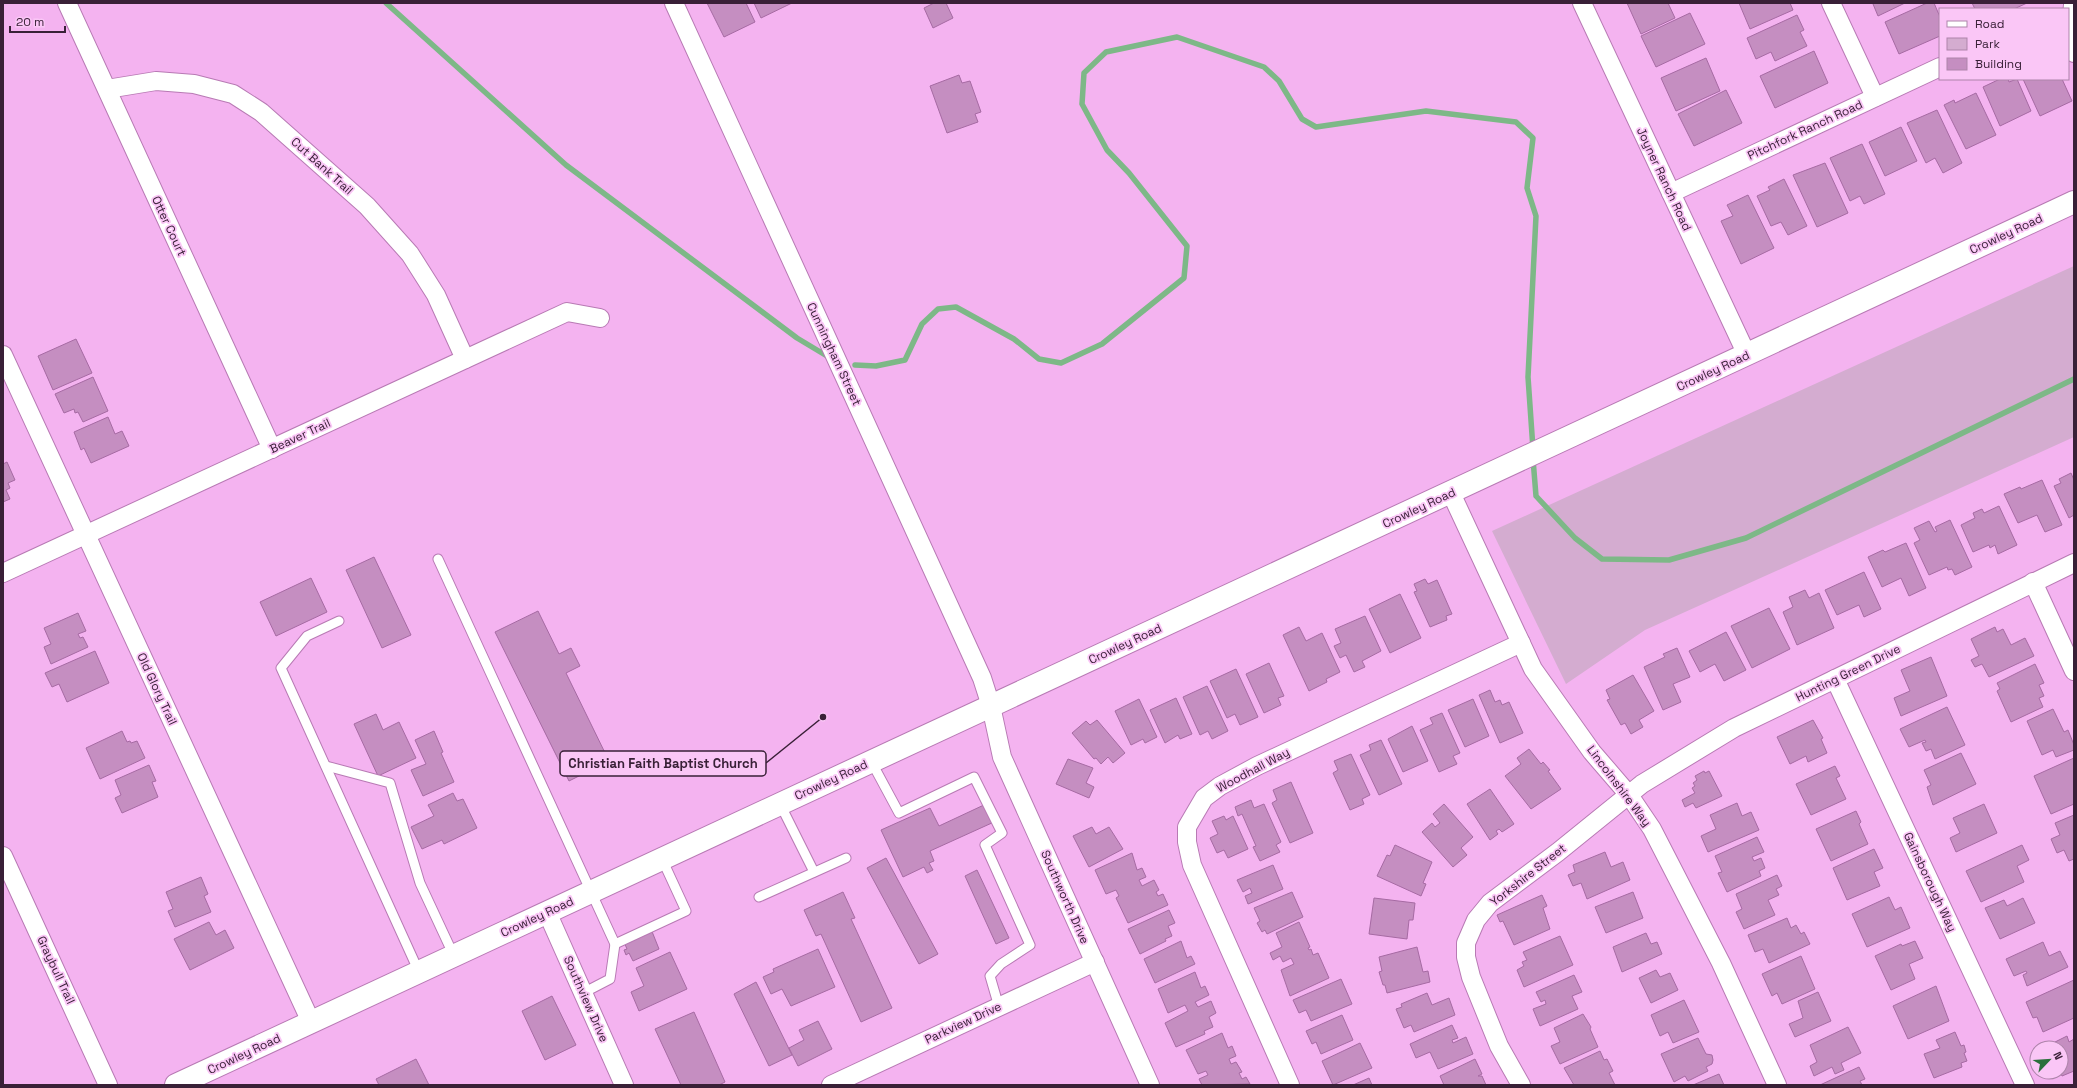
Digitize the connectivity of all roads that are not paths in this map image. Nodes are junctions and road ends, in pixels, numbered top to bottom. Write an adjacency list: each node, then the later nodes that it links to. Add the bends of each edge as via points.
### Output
1 (67, 3): 8 (street, Otter Court)
2 (674, 3): 27 (street, Cunningham Street, via 982,678)
3 (1582, 3): 10 (street, Joyner Ranch Road)
4 (1831, 3): 9 (street)
5 (2071, 5): 6 (street, via 2070,42)
6 (2074, 53)
7 (1939, 67): 9 (street, Pitchfork Ranch Road)
8 (107, 89): 15 (street, Cut Bank Trail, via 156,81 194,84 233,94 261,112 367,206 410,254 436,295); 16 (street, Otter Court)
9 (1875, 97): 10 (street, Pitchfork Ranch Road)
10 (1671, 193): 14 (street, Joyner Ranch Road)
11 (2074, 202): 14 (main road, Crowley Road)
12 (600, 318): 15 (street, Beaver Trail, via 567,312)
13 (3, 355): 18 (street, Old Glory Trail)
14 (1746, 355): 17 (main road, Crowley Road)
15 (465, 359): 16 (street, Beaver Trail)
16 (272, 449): 18 (street, Beaver Trail)
17 (1451, 493): 24 (street, Lincolnshire Way); 27 (main road, Crowley Road)
18 (86, 535): 21 (street, Beaver Trail); 45 (street, Old Glory Trail)
19 (438, 559): 36 (lane)
20 (2074, 563): 22 (street, Hunting Green Drive)
21 (3, 574)
22 (2033, 582): 25 (street); 26 (street, Hunting Green Drive)
23 (339, 620): 29 (lane, via 307,636 281,668)
24 (1521, 643): 30 (street, Lincolnshire Way, via 1533,669 1592,752); 51 (street, Woodhall Way, via 1257,766 1226,783 1204,798 1187,827 1192,865)
25 (2074, 671)
26 (1835, 678): 30 (street, Hunting Green Drive, via 1734,728); 54 (street, Gainsborough Way)
27 (991, 706): 28 (main road, Crowley Road); 41 (street, Southworth Drive, via 1002,758)
28 (872, 761): 31 (main road, Crowley Road); 44 (lane, via 899,814 974,777 1002,833 985,845 1030,945 1001,964 990,976)
29 (326, 766): 40 (lane, via 390,783 420,883); 42 (lane)
30 (1628, 795): 52 (street, Yorkshire Street, via 1490,903 1476,920 1466,943 1466,957 1471,977 1499,1046); 53 (street, Lincolnshire Way, via 1652,829 1717,956)
31 (780, 804): 34 (main road, Crowley Road); 35 (lane)
32 (3, 856): 46 (street, Graybull Trail)
33 (846, 858): 35 (lane)
34 (662, 859): 36 (main road, Crowley Road); 39 (lane, via 686,911)
35 (814, 872): 37 (lane)
36 (590, 892): 38 (main road, Crowley Road); 39 (lane)
37 (759, 897)
38 (547, 912): 40 (main road, Crowley Road); 43 (street, Southview Drive)
39 (615, 944): 43 (lane, via 610,979)
40 (454, 956): 42 (main road, Crowley Road)
41 (1095, 962): 44 (street, Parkview Drive); 50 (street, Southworth Drive)
42 (419, 972): 45 (main road, Crowley Road)
43 (583, 993): 48 (street, Southview Drive)
44 (999, 1007): 49 (street, Parkview Drive)
45 (311, 1022): 47 (main road, Crowley Road)
46 (108, 1085)
47 (176, 1085)
48 (624, 1085)
49 (831, 1085)
50 (1150, 1085)
51 (1290, 1085)
52 (1521, 1085)
53 (1777, 1085)
54 (2025, 1085)

